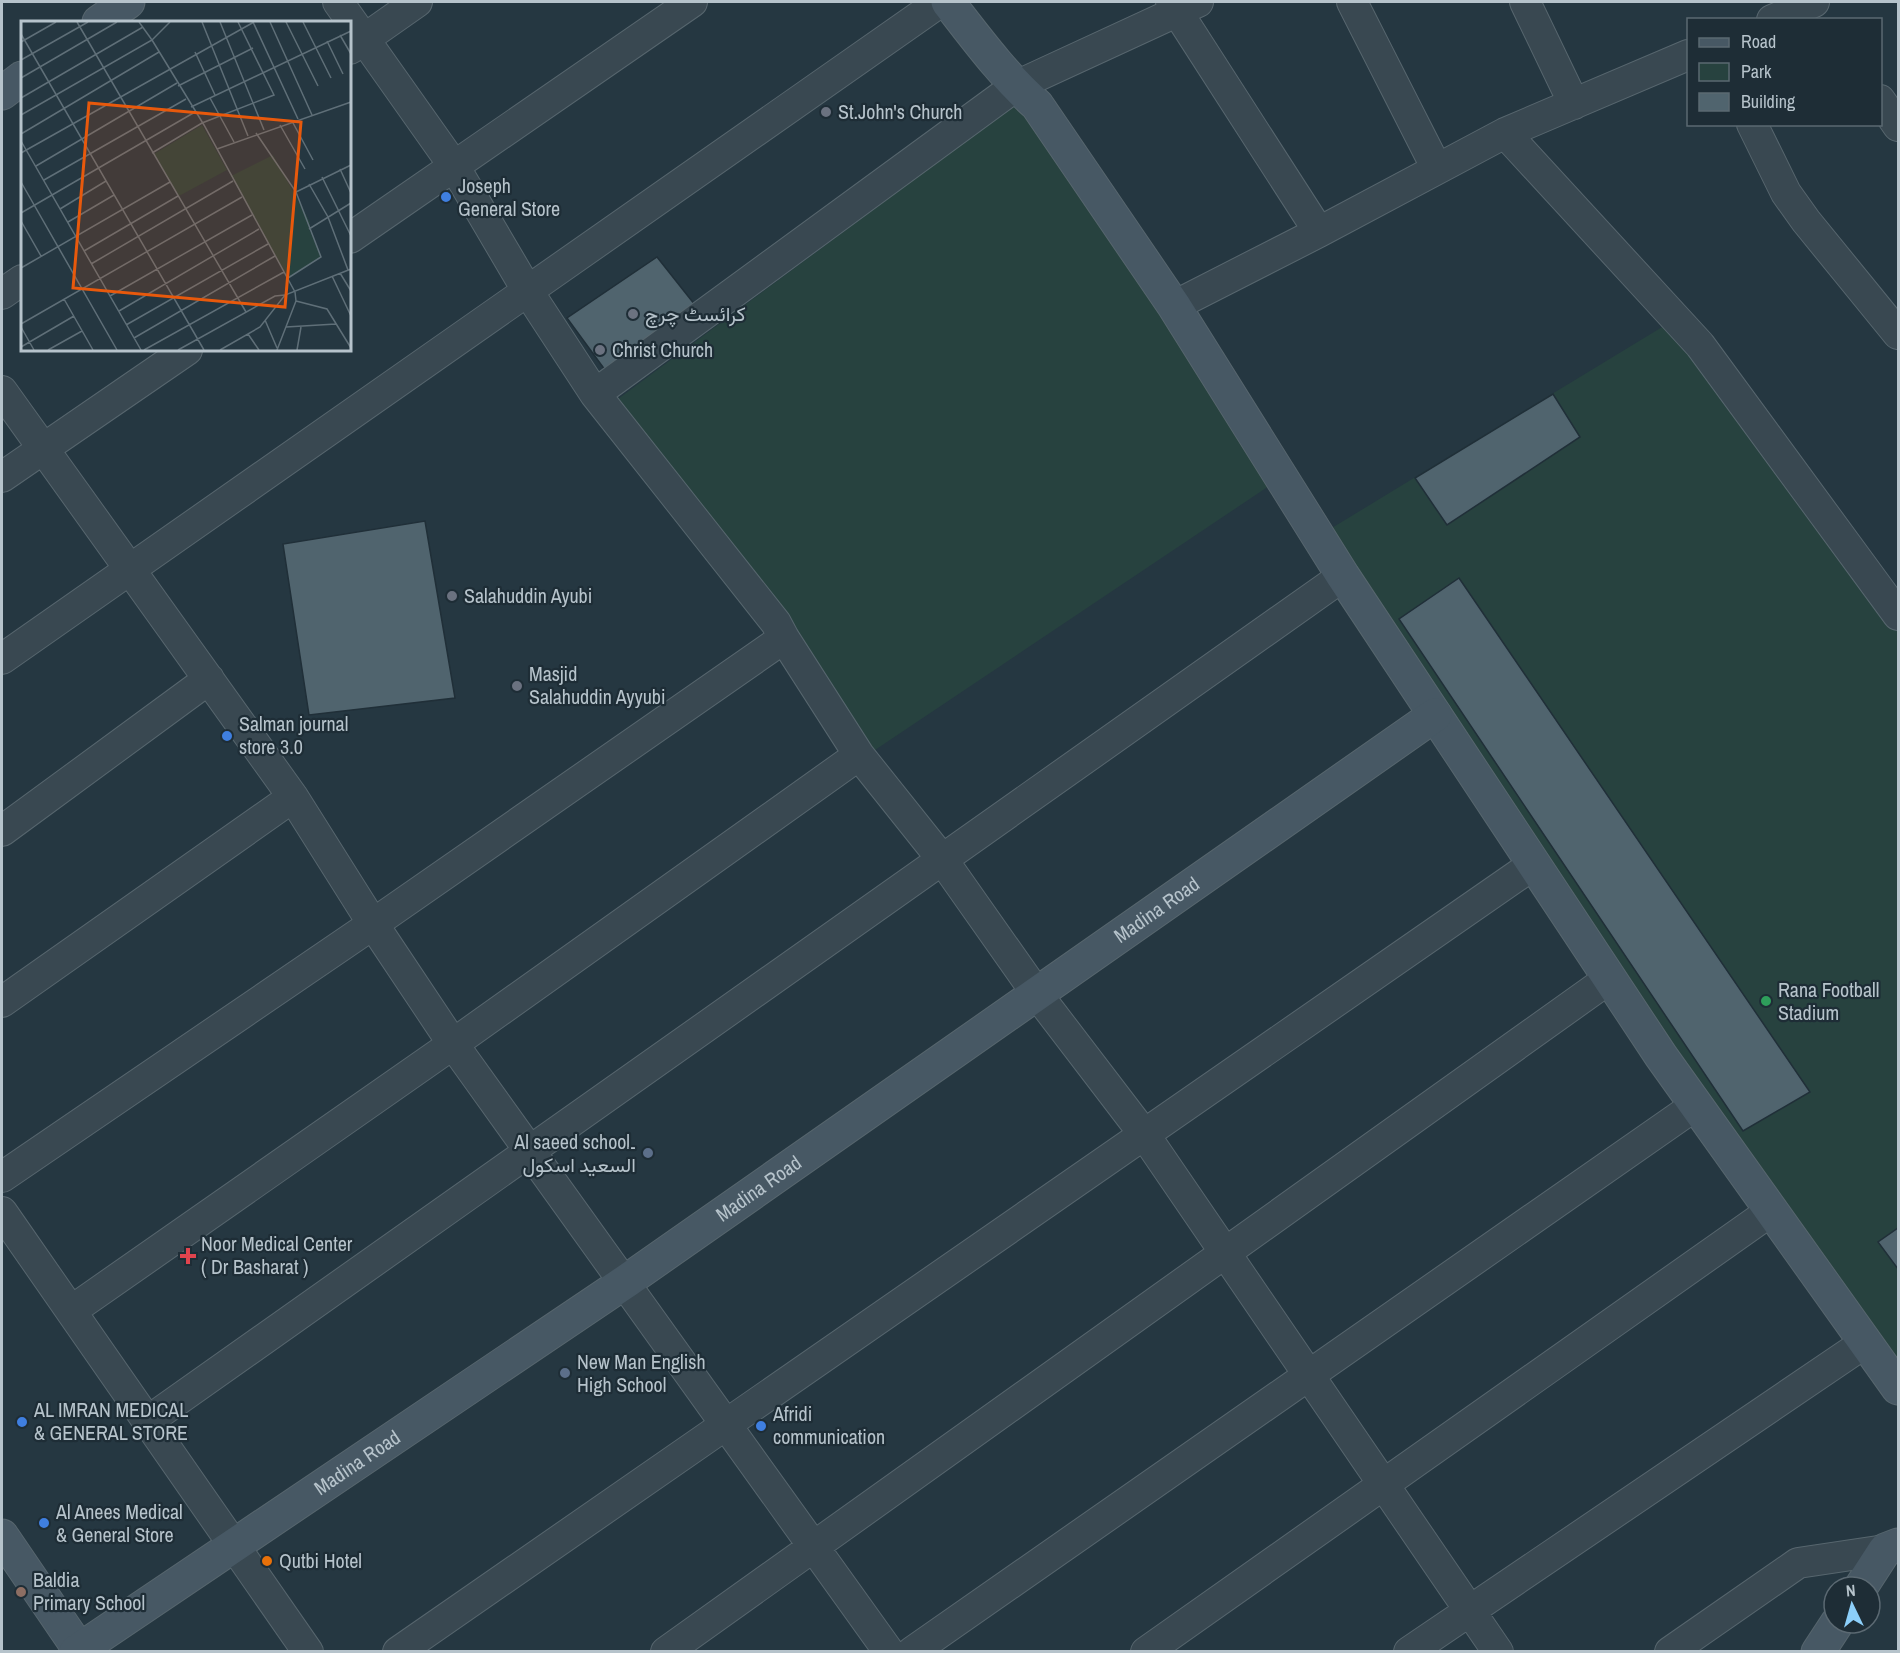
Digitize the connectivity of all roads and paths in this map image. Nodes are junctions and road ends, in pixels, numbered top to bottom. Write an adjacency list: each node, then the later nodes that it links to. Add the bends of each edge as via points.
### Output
1 (128, 2): 13 (street)
2 (339, 2): 14 (street)
3 (417, 2): 16 (street)
4 (692, 2): 26 (street)
5 (940, 2): 31 (street)
6 (948, 2): 19 (street)
7 (1352, 2): 27 (street)
8 (1525, 2): 22 (street)
9 (1814, 2): 11 (street); 12 (street)
10 (1182, 5): 19 (street); 28 (street)
11 (1777, 18)
12 (1825, 18)
13 (100, 21)
14 (347, 21)
15 (351, 30): 16 (street)
16 (357, 44): 26 (street)
17 (1687, 56): 22 (street)
18 (21, 79): 20 (street)
19 (1016, 86): 33 (street, via 1037,105); 37 (street)
20 (2, 93)
21 (1882, 101): 24 (street)
22 (1574, 104): 25 (street)
23 (1753, 126): 34 (street, via 1786,193)
24 (1899, 126)
25 (1505, 133): 27 (street); 42 (street, via 1700,345)
26 (454, 166): 29 (street); 31 (street)
27 (1437, 169): 28 (street)
28 (1319, 232): 33 (street)
29 (351, 237)
30 (21, 281): 32 (street)
31 (527, 290): 37 (street); 40 (street)
32 (2, 294)
33 (1174, 306): 41 (street)
34 (1899, 334)
35 (186, 351): 38 (street)
36 (2, 391): 38 (street)
37 (595, 394): 43 (street, via 776,622)
38 (43, 448): 39 (street); 40 (street)
39 (2, 477)
40 (129, 569): 44 (street); 45 (street)
41 (1343, 576): 46 (street); 50 (street)
42 (1899, 615)
43 (784, 638): 47 (street); 52 (street)
44 (2, 659)
45 (209, 679): 48 (street); 49 (street)
46 (1435, 715): 51 (street); 54 (street, Madina Road)
47 (859, 755): 50 (street); 56 (street)
48 (293, 797): 52 (street); 55 (street)
49 (2, 831)
50 (942, 859): 54 (street); 59 (street)
51 (1534, 864): 53 (street); 58 (street)
52 (373, 924): 56 (street); 60 (street)
53 (1610, 978): 57 (street); 63 (street)
54 (1037, 994): 58 (street); 64 (street, Madina Road)
55 (2, 1002)
56 (453, 1044): 59 (street); 65 (street)
57 (1696, 1105): 61 (street); 67 (street)
58 (1144, 1134): 63 (street); 70 (street)
59 (529, 1151): 64 (street); 69 (street)
60 (2, 1177)
61 (1771, 1211): 66 (street); 71 (street)
62 (2, 1212): 65 (street)
63 (1225, 1252): 67 (street); 74 (street)
64 (624, 1282): 70 (street); 73 (street, Madina Road)
65 (71, 1311): 69 (street)
66 (1866, 1342): 68 (street); 77 (street)
67 (1309, 1375): 71 (street); 84 (street)
68 (1899, 1388)
69 (148, 1421): 73 (street)
70 (725, 1424): 74 (street); 81 (street)
71 (1383, 1484): 77 (street); 85 (street)
72 (2, 1536): 79 (street)
73 (234, 1545): 79 (street, Madina Road); 80 (street)
74 (813, 1547): 82 (street); 83 (street)
75 (1892, 1547): 76 (street); 88 (street, via 1798,1563)
76 (1870, 1575)
77 (1470, 1610): 86 (street); 87 (street)
78 (1829, 1635): 89 (street)
79 (79, 1651)
80 (308, 1652)
81 (398, 1652)
82 (666, 1652)
83 (889, 1652)
84 (912, 1652)
85 (1146, 1652)
86 (1409, 1652)
87 (1498, 1652)
88 (1670, 1652)
89 (1818, 1652)

